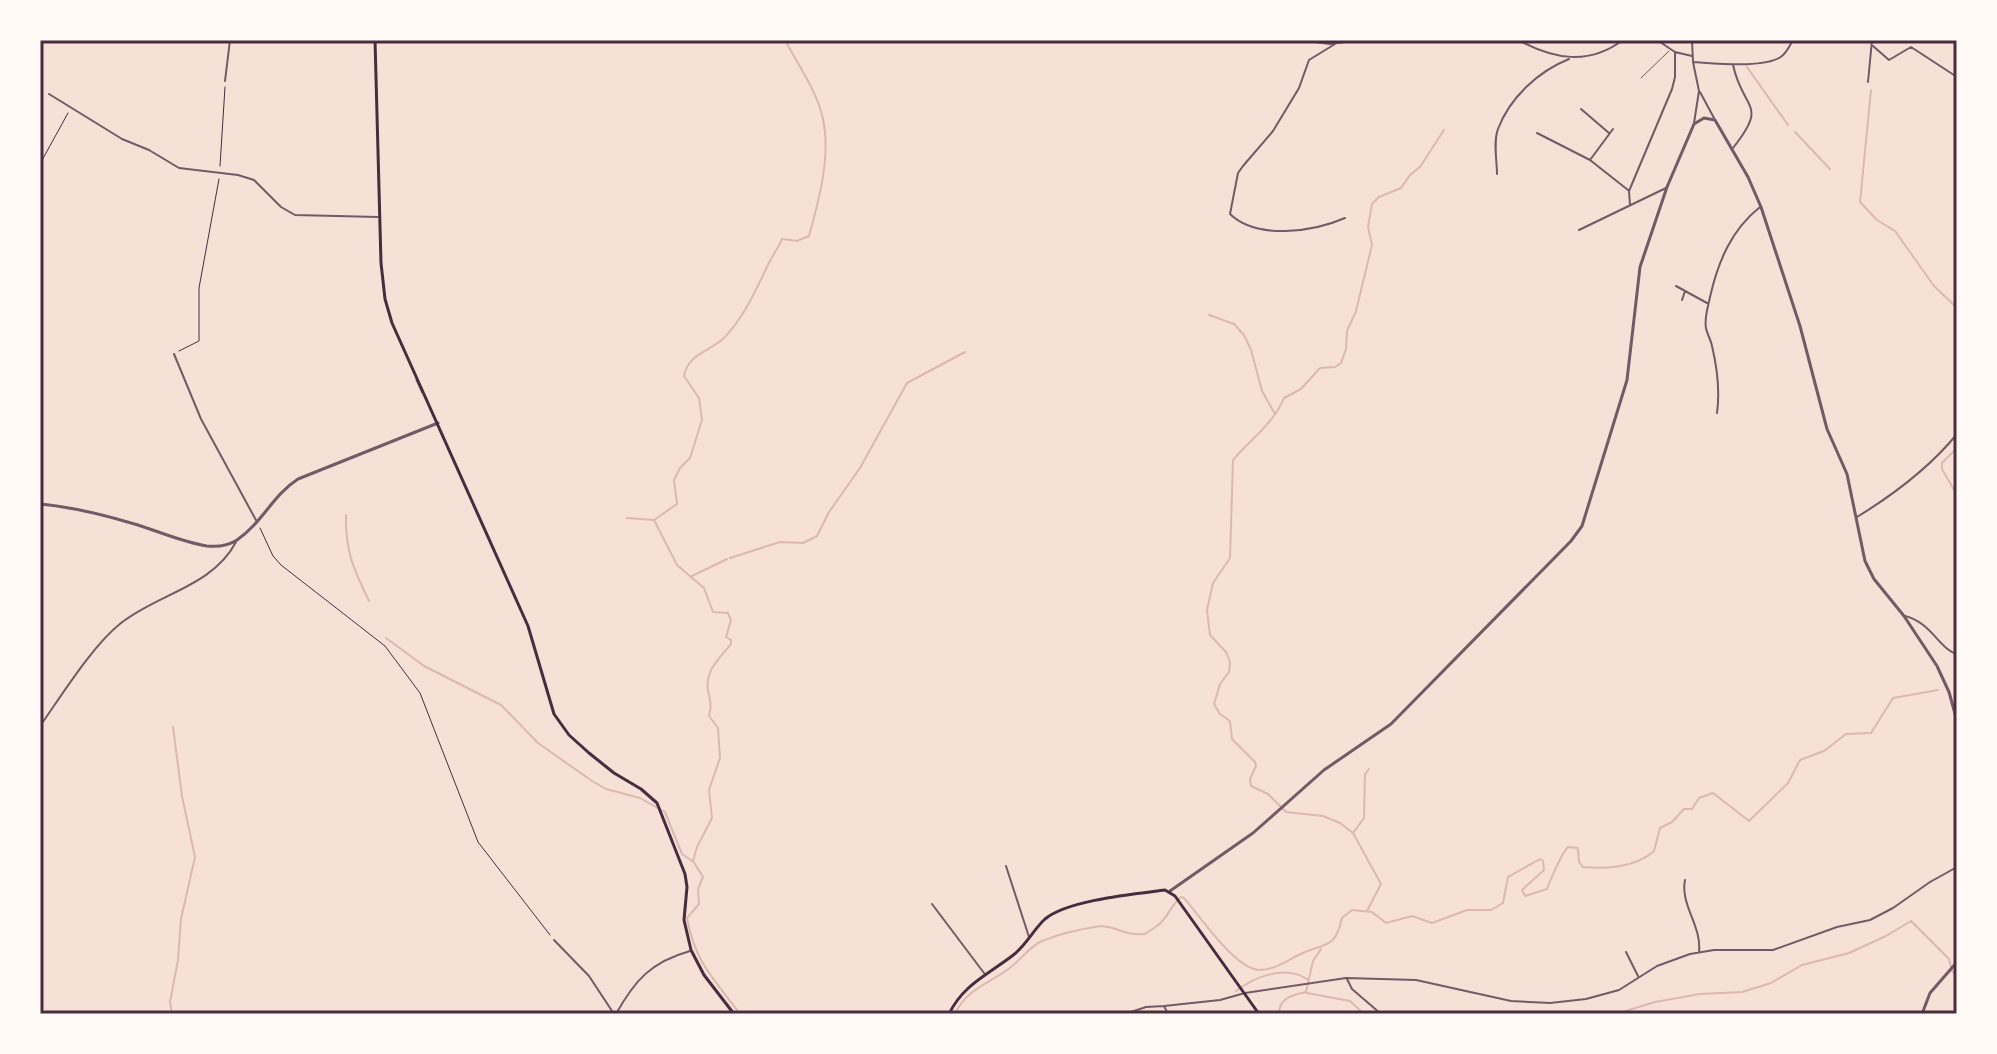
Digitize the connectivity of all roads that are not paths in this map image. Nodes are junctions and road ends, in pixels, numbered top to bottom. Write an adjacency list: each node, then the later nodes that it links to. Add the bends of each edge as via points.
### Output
1 (230, 40): 21 (street)
2 (375, 40): 38 (main road)
3 (1299, 40): 11 (street)
4 (1360, 40): 11 (street)
5 (1518, 40): 16 (street)
6 (1623, 40): 16 (street, via 1594,55)
7 (1657, 40): 13 (street)
8 (1692, 40): 15 (street)
9 (1793, 40): 18 (street, via 1777,59)
10 (1872, 40): 12 (street)
11 (1335, 44): 39 (street, via 1309,60 1273,131 1238,173 1230,214 1263,231 1327,226)
12 (1873, 46): 19 (street, via 1888,60 1911,47); 22 (street)
13 (1670, 49): 14 (street); 20 (lane)
14 (1675, 52): 15 (street); 35 (street, via 1671,90)
15 (1692, 56): 17 (street)
16 (1569, 59): 33 (street, via 1540,73 1498,128)
17 (1693, 62): 18 (street); 23 (street)
18 (1733, 64): 31 (street, via 1753,118)
19 (1957, 77)
20 (1641, 78)
21 (225, 81)
22 (1868, 82)
23 (1699, 91): 26 (street); 27 (street)
24 (49, 94): 38 (street, via 179,168 254,180 295,215)
25 (1581, 109): 30 (street)
26 (1715, 120): 27 (street, via 1704,118); 31 (street)
27 (1694, 124): 34 (street)
28 (1613, 129): 30 (street)
29 (1537, 133): 32 (street)
30 (1610, 133): 32 (street)
31 (1733, 148): 37 (street)
32 (1590, 160): 35 (street)
33 (1497, 174)
34 (1667, 187): 36 (street); 60 (street, via 1640,267 1627,380 1582,526 1391,724)
35 (1629, 191): 36 (street)
36 (1630, 205): 40 (street)
37 (1761, 207): 44 (street, via 1729,243); 50 (street, via 1827,429 1847,474)
38 (379, 217): 47 (main road, via 385,299)
39 (1345, 218)
40 (1579, 230)
41 (1676, 286): 42 (street)
42 (1686, 290): 43 (street); 44 (street)
43 (1682, 300)
44 (1708, 304): 46 (street, via 1705,324 1713,349)
45 (174, 354): 51 (street, via 201,419)
46 (1717, 413)
47 (438, 423): 51 (street, via 298,479); 64 (main road, via 528,626 554,714 582,747 655,800 662,812 685,874 684,920)
48 (1957, 434): 50 (street, via 1917,474)
49 (40, 504): 52 (street, via 130,522 205,546)
50 (1856, 518): 53 (street, via 1868,568)
51 (257, 523): 52 (street)
52 (237, 540): 56 (street, via 206,577 122,622)
53 (1904, 616): 54 (street, via 1927,627); 55 (street, via 1937,666)
54 (1957, 654)
55 (1957, 721)
56 (40, 726)
57 (1006, 866): 62 (street)
58 (1957, 867): 66 (street, via 1870,920 1773,950)
59 (1685, 880): 66 (street, via 1685,897 1700,937)
60 (1170, 891): 62 (main road, via 1063,908); 71 (main road)
61 (932, 904): 68 (street)
62 (1029, 939): 68 (main road)
63 (554, 940): 73 (street, via 589,976)
64 (691, 950): 73 (street, via 670,956 640,977); 74 (main road)
65 (1626, 952): 70 (street)
66 (1698, 953): 70 (street)
67 (1957, 962): 80 (street, via 1930,993)
68 (984, 973): 75 (main road)
69 (1346, 978): 70 (street, via 1416,980 1511,1001 1550,1003 1619,990); 71 (street); 79 (street)
70 (1638, 978)
71 (1245, 993): 72 (street); 78 (main road)
72 (1164, 1006): 76 (street); 77 (street)
73 (615, 1014)
74 (734, 1014)
75 (949, 1014)
76 (1125, 1014)
77 (1168, 1014)
78 (1259, 1014)
79 (1381, 1014)
80 (1922, 1014)

